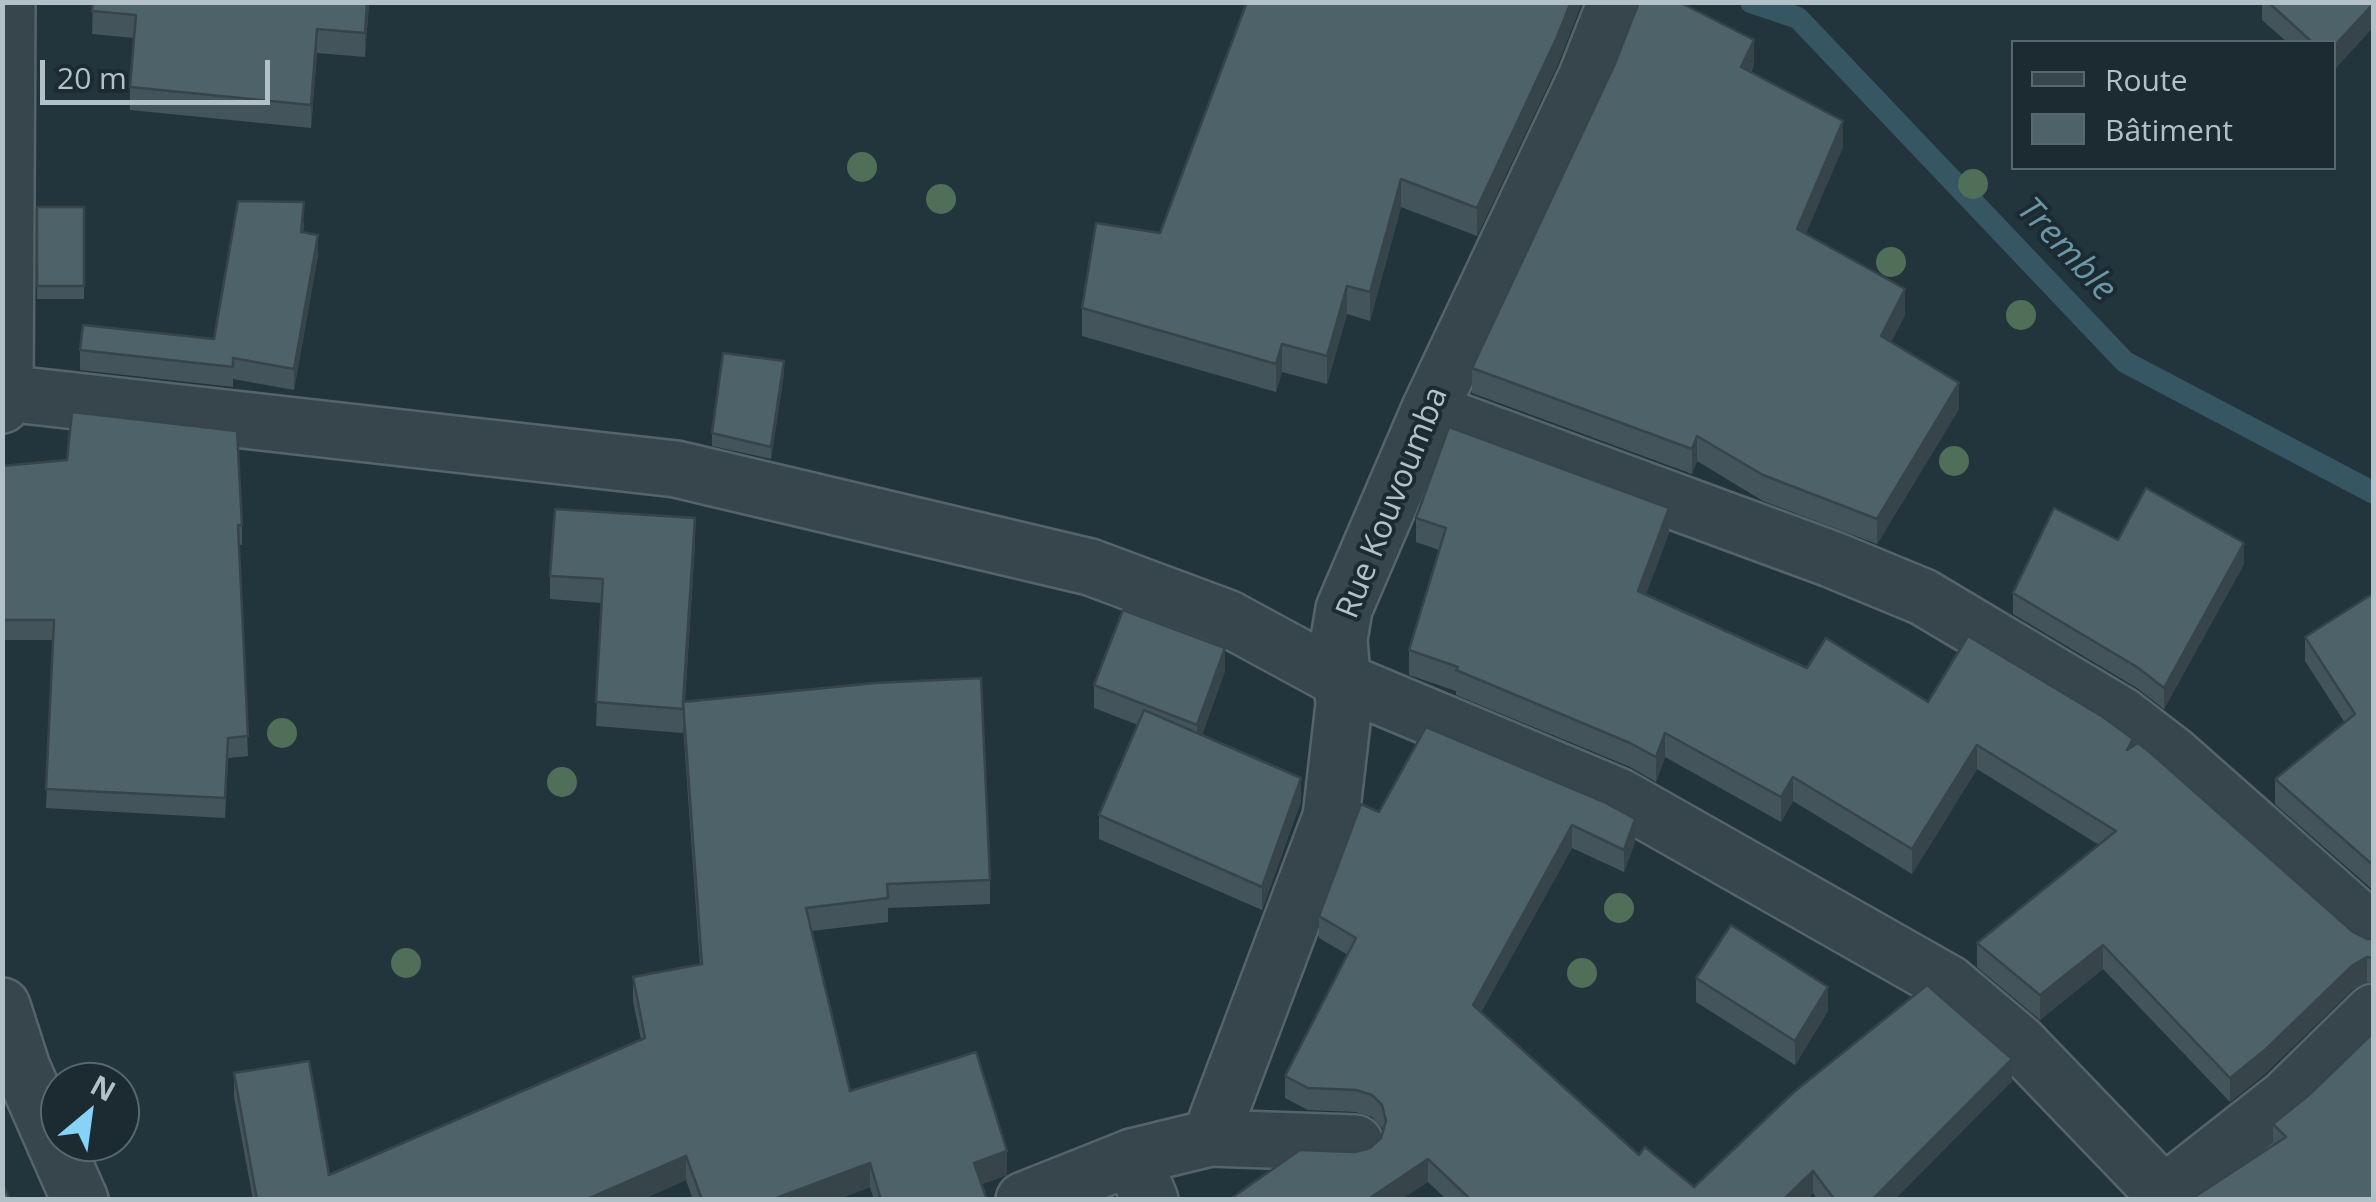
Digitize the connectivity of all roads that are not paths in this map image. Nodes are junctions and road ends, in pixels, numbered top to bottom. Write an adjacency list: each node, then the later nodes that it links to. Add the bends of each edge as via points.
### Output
1 (7, 2): 3 (street)
2 (1616, 2): 4 (street, Rue Kouvoumba)
3 (4, 399): 5 (street, via 676,469 1090,567 1227,618)
4 (1429, 412): 5 (street, Rue Kouvoumba, via 1344,609); 6 (street, via 1923,597 2160,745)
5 (1343, 681): 9 (street, Rue Kouvoumba, via 1331,816); 12 (street, via 1618,796 1948,983 2019,1043)
6 (2374, 933)
7 (2, 1006): 13 (street)
8 (2374, 1012): 12 (street, via 2287,1098)
9 (1210, 1138): 10 (street); 11 (street)
10 (1355, 1143)
11 (1141, 1178): 14 (street)
12 (2164, 1197)
13 (80, 1200)
14 (1024, 1200)

